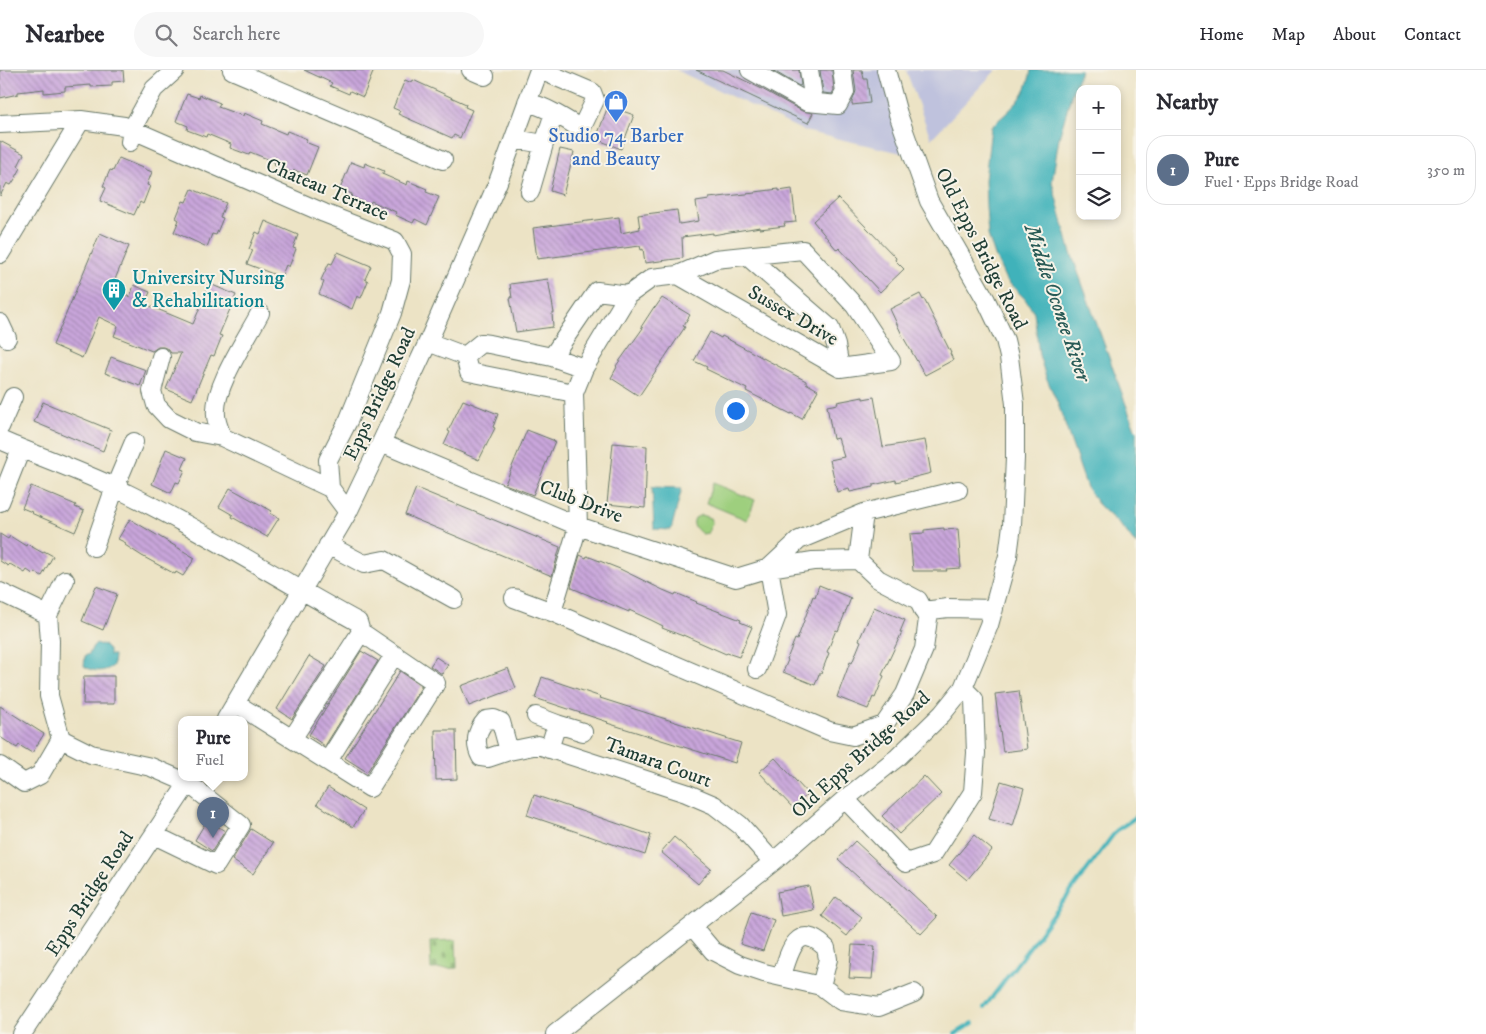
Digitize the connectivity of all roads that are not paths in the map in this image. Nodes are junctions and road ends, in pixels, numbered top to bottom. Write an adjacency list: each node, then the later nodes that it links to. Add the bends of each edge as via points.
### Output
1 (175, 70): 13 (street, via 154,89)
2 (232, 70): 16 (street)
3 (539, 70): 8 (street, Epps Bridge Road); 10 (street, via 592,92 595,100 578,127)
4 (750, 70): 9 (street, via 807,102)
5 (809, 70): 9 (street)
6 (842, 70): 9 (street, via 844,92 838,105)
7 (886, 70): 53 (street, Old Epps Bridge Road, via 929,201 986,300 1005,340 1009,357 1015,404 1012,525 1008,556)
8 (527, 102): 10 (street); 14 (street, Epps Bridge Road)
9 (814, 102)
10 (554, 113): 15 (street)
11 (81, 120): 12 (street, Chateau Terrace); 13 (street, Chateau Terrace, via 124,126); 18 (street)
12 (0, 124)
13 (131, 136): 38 (street, Chateau Terrace, via 395,241 402,254 392,313 328,460)
14 (514, 139): 15 (street); 23 (street, Epps Bridge Road)
15 (544, 144): 17 (street)
16 (443, 160)
17 (530, 192)
18 (0, 254)
19 (747, 256): 20 (street, Sussex Drive, via 715,259); 28 (street, via 830,328); 28 (street, Sussex Drive, via 803,250 855,306 891,362)
20 (678, 275): 21 (street, Sussex Drive, via 652,278); 28 (street, Sussex Drive)
21 (628, 295): 26 (street, via 597,292); 27 (street, Sussex Drive)
22 (260, 314): 32 (street, via 217,398 216,415)
23 (428, 342): 24 (street); 35 (street, Epps Bridge Road)
24 (465, 356): 26 (street, via 481,344 489,344); 29 (street, via 469,372)
25 (160, 357): 32 (street, via 152,391 156,405 169,419 195,432)
26 (552, 357): 27 (street)
27 (584, 368): 29 (street, Sussex Drive)
28 (840, 368)
29 (574, 393): 43 (street)
30 (13, 396): 31 (street)
31 (0, 427)
32 (222, 437): 38 (street)
33 (0, 440): 36 (street)
34 (134, 442): 37 (street)
35 (382, 443): 41 (street, Epps Bridge Road); 43 (street, Club Drive)
36 (21, 449): 37 (street); 40 (street)
37 (115, 487): 45 (street); 49 (street, via 189,525)
38 (330, 488): 41 (street)
39 (958, 490): 42 (street, Club Drive)
40 (0, 502)
41 (348, 512): 44 (street, Epps Bridge Road)
42 (864, 514): 46 (street); 47 (street, Club Drive, via 799,540)
43 (578, 526): 47 (street, Club Drive, via 736,578); 55 (street)
44 (328, 544): 49 (street, Epps Bridge Road); 52 (street, via 364,564 384,560)
45 (94, 547)
46 (858, 560): 47 (street, Club Drive, via 813,561); 54 (street, via 878,579 918,600)
47 (770, 568): 59 (street, via 777,615)
48 (65, 580): 56 (street)
49 (301, 591): 57 (street, via 358,622); 61 (street, Epps Bridge Road)
50 (0, 592): 56 (street)
51 (514, 598): 55 (street)
52 (454, 599)
53 (994, 609): 54 (street); 60 (street, Old Epps Bridge Road)
54 (924, 611): 55 (street, via 928,619 924,649 905,694 884,725 853,736 829,731)
55 (552, 612)
56 (48, 615): 66 (street, via 49,696)
57 (360, 632): 58 (street); 67 (street)
58 (394, 655): 70 (street); 70 (street, via 436,683 370,788)
59 (757, 669)
60 (963, 688): 75 (street, Old Epps Bridge Road, via 942,714 898,757); 75 (street, via 974,699 976,753 973,792 933,854 906,863)
61 (235, 703): 62 (street, Epps Bridge Road); 67 (street)
62 (228, 716)
63 (536, 716): 64 (street)
64 (557, 724): 65 (street); 68 (street)
65 (583, 732)
66 (61, 739): 71 (street, via 40,775 24,783); 72 (street, via 91,754)
67 (292, 739): 70 (street)
68 (549, 749): 69 (street, Tamara Court, via 538,745); 77 (street, Tamara Court, via 714,805 740,826)
69 (509, 752)
70 (328, 761)
71 (0, 766)
72 (178, 776)
73 (189, 781): 76 (street, Epps Bridge Road)
74 (191, 781): 76 (street, via 241,825 216,865)
75 (845, 799): 77 (street, Old Epps Bridge Road)
76 (154, 835): 82 (street, Epps Bridge Road)
77 (773, 862): 78 (street, Old Epps Bridge Road)
78 (692, 926): 79 (street, via 713,951 740,965); 83 (street, Old Epps Bridge Road)
79 (782, 976): 80 (street); 80 (street, via 794,943 803,937 814,938 826,948 828,959)
80 (821, 986): 81 (street, via 841,1001 879,1007)
81 (914, 993)
82 (22, 1034)
83 (555, 1034)

